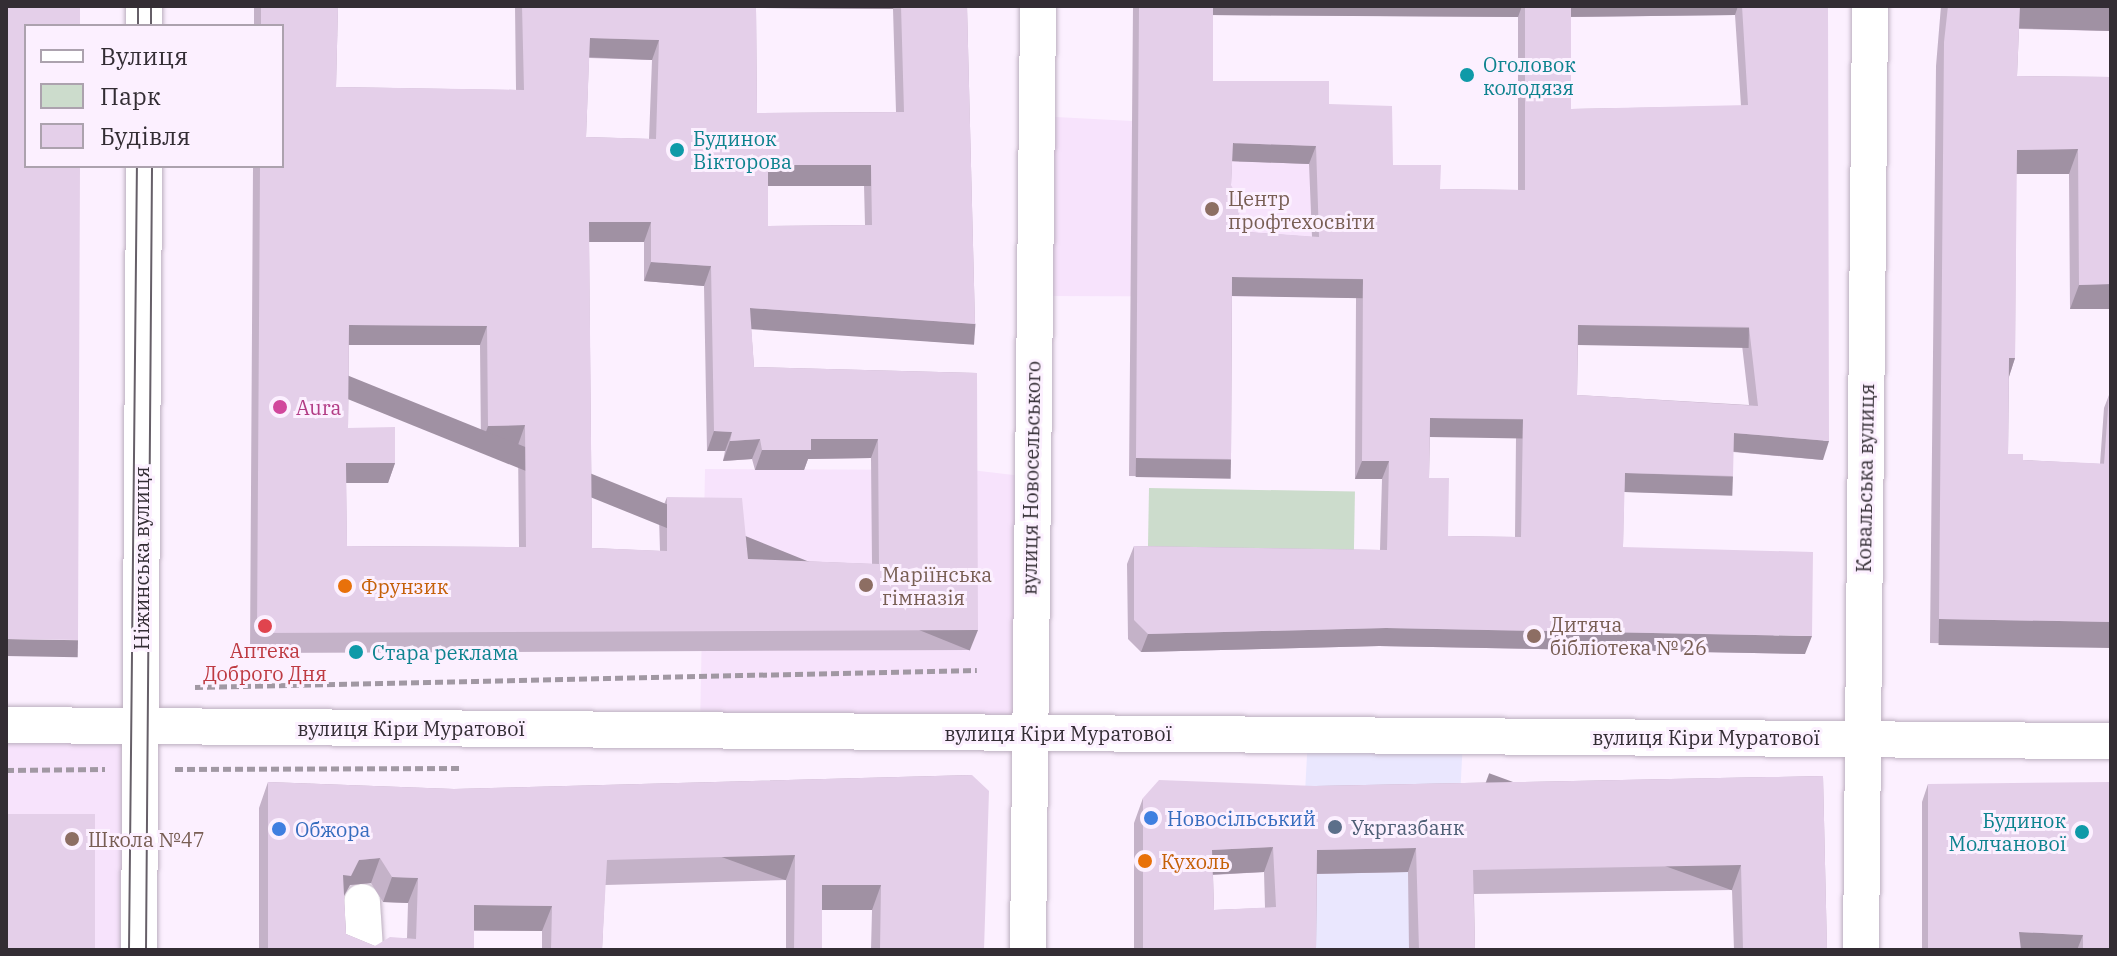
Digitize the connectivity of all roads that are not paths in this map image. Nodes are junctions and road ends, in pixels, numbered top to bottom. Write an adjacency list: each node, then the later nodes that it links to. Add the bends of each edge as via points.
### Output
1 (1038, 6): 6 (street, вулиця Новосельського)
2 (1870, 6): 7 (street, Ковальська вулиця)
3 (144, 168): 5 (street, Ніжинська вулиця)
4 (6, 725): 5 (street, вулиця Кіри Муратової)
5 (140, 726): 6 (street, вулиця Кіри Муратової); 10 (street, Ніжинська вулиця)
6 (1027, 733): 7 (street, вулиця Кіри Муратової); 12 (street, вулиця Новосельського)
7 (1861, 738): 8 (street, вулиця Кіри Муратової); 13 (street, Ковальська вулиця)
8 (2111, 741)
9 (362, 902): 11 (street)
10 (139, 950)
11 (365, 950)
12 (1028, 950)
13 (1861, 950)

